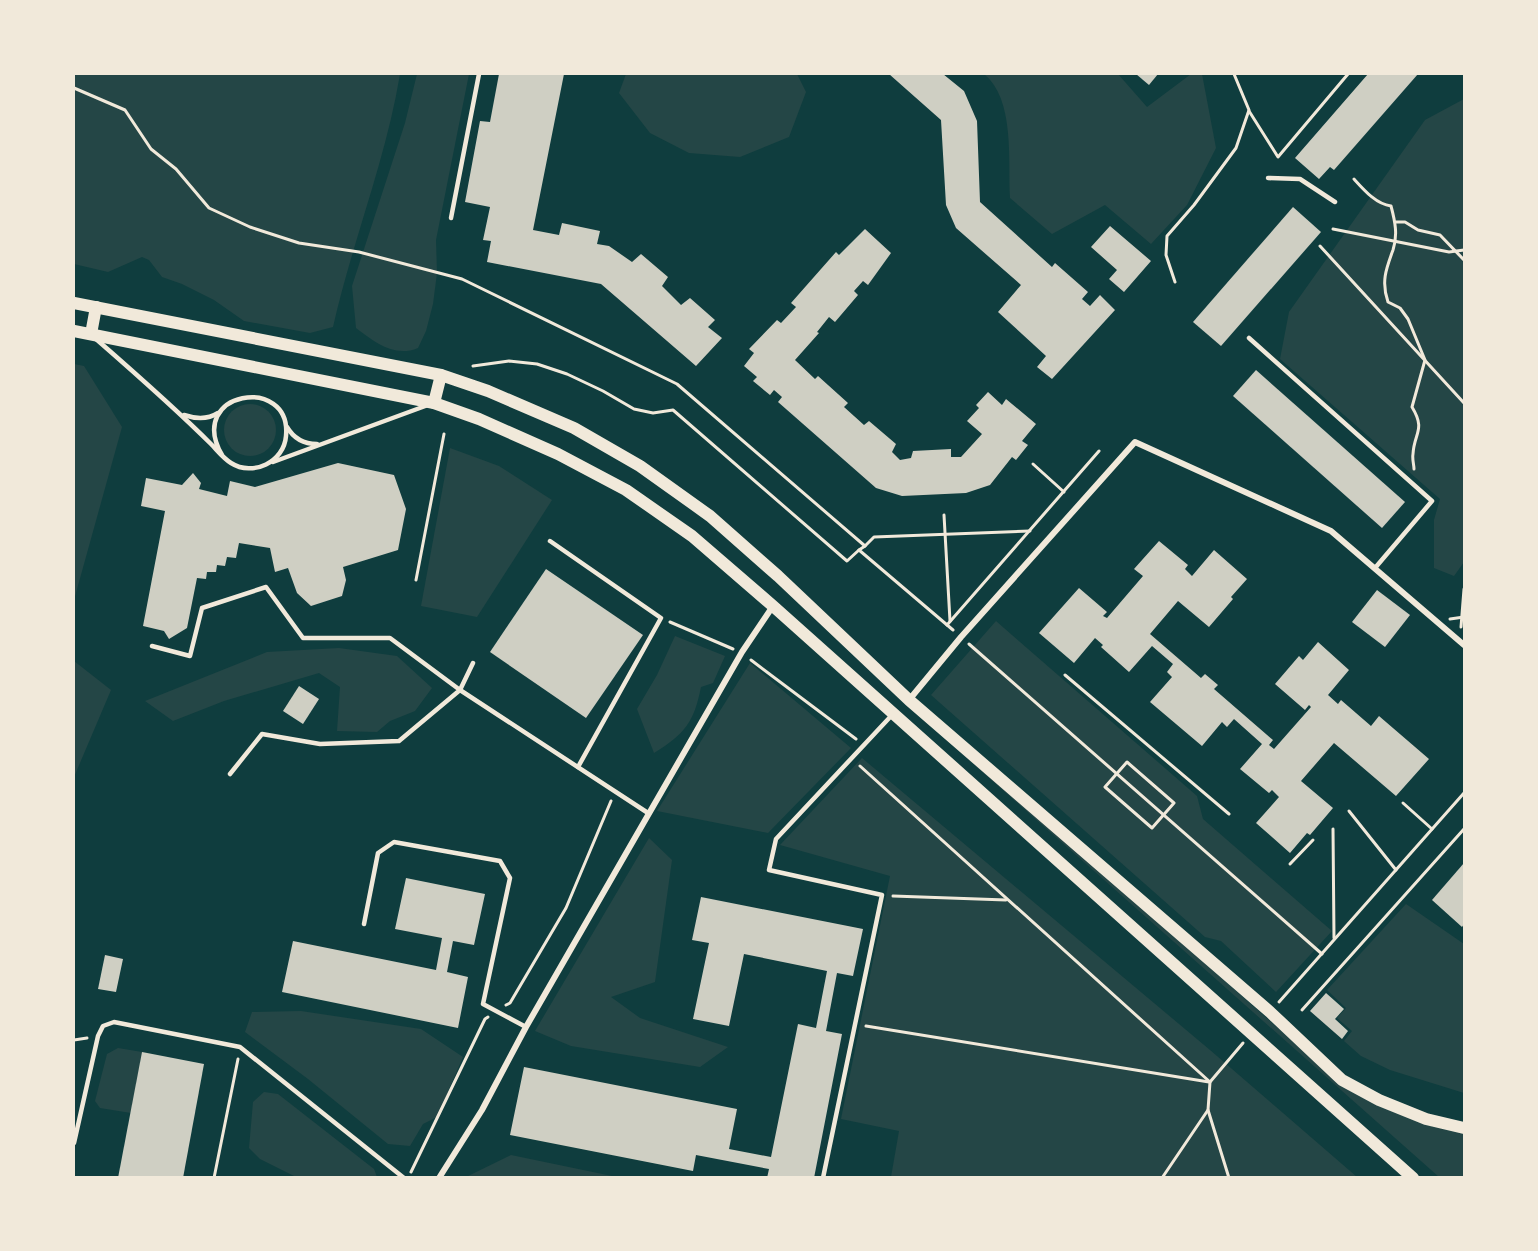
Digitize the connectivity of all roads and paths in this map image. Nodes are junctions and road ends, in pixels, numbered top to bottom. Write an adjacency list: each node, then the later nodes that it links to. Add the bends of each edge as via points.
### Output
1 (479, 74): 9 (lane)
2 (1234, 74): 5 (path)
3 (1348, 74): 5 (path, via 1278,157)
4 (74, 88): 43 (path, via 125,110 151,149 176,169 209,208 299,243 359,252 462,279 677,384)
5 (1249, 110): 17 (path, via 1236,148 1167,236 1166,255)
6 (1268, 178): 8 (lane, via 1300,179)
7 (1354, 179): 10 (path, via 1371,196 1391,206)
8 (1335, 202)
9 (452, 218)
10 (1396, 222): 12 (path); 15 (path, via 1440,235)
11 (1333, 229): 12 (path)
12 (1395, 241): 15 (path); 23 (path, via 1384,273 1385,294 1388,302 1400,308 1408,319)
13 (1320, 246): 23 (path)
14 (1464, 250): 15 (path)
15 (1457, 251): 16 (path)
16 (1464, 260)
17 (1175, 282)
18 (74, 303): 19 (main road)
19 (96, 307): 21 (main road); 25 (main road)
20 (74, 331): 21 (main road)
21 (90, 334): 26 (main road); 29 (lane)
22 (1249, 338): 37 (lane)
23 (1425, 360): 27 (path); 37 (path, via 1412,407 1418,417 1419,432 1413,453)
24 (473, 366): 44 (path, via 509,361 537,364 576,378 634,409 653,413 673,410 847,561)
25 (441, 375): 26 (main road); 58 (main road, via 574,428 640,466 710,516)
26 (434, 403): 32 (lane); 48 (main road, via 519,435 626,490 692,536)
27 (1464, 403)
28 (220, 411): 29 (lane, via 203,418); 30 (lane, via 240,397 264,398 282,414); 34 (lane, via 213,433)
29 (181, 414): 34 (lane)
30 (286, 425): 32 (lane, via 299,440); 35 (lane, via 283,448)
31 (444, 434): 46 (path)
32 (320, 444): 35 (lane)
33 (1099, 452): 38 (path)
34 (222, 455): 35 (lane, via 243,468)
35 (267, 464)
36 (1033, 464): 38 (path)
37 (1415, 486): 45 (lane, via 1432,501)
38 (1064, 492): 40 (path)
39 (944, 515): 41 (path)
40 (1030, 531): 41 (path); 50 (path)
41 (945, 534): 43 (path, via 874,537); 50 (path)
42 (550, 541): 49 (lane)
43 (865, 546): 44 (path)
44 (859, 550): 50 (path)
45 (1375, 568): 51 (street, via 1331,531 1136,442); 52 (street)
46 (417, 580)
47 (1464, 589): 52 (path)
48 (773, 606): 54 (street); 59 (main road)
49 (661, 618): 54 (path); 61 (lane)
50 (948, 623): 51 (path)
51 (961, 637): 58 (street); 63 (path)
52 (1462, 643)
53 (152, 646): 57 (lane, via 190,656 202,608 266,587 303,638 390,638)
54 (742, 652): 60 (path, via 856,738); 68 (street)
55 (473, 663): 57 (lane)
56 (1065, 675): 69 (path)
57 (460, 690): 61 (lane); 62 (lane, via 399,741 320,744 262,734)
58 (909, 700): 59 (main road); 84 (main road)
59 (893, 714): 60 (lane); 87 (main road)
60 (858, 752): 77 (lane, via 776,839 769,870); 78 (path, via 860,766)
61 (578, 767): 64 (lane)
62 (230, 774)
63 (1117, 774): 70 (path); 70 (path, via 1127,762 1167,796 1174,803); 70 (path, via 1105,787 1152,828)
64 (615, 791): 68 (lane); 83 (path, via 566,908 510,1003)
65 (1464, 793): 72 (path)
66 (1403, 803): 72 (path)
67 (1349, 811): 76 (path)
68 (648, 813): 86 (street)
69 (1229, 814)
70 (1164, 815): 81 (path)
71 (1333, 829): 80 (path)
72 (1432, 829): 76 (path)
73 (1464, 829): 82 (path)
74 (1313, 840): 75 (path)
75 (1290, 864)
76 (1396, 870): 80 (path)
77 (882, 895): 78 (path); 85 (lane)
78 (1008, 900): 89 (path)
79 (364, 924): 83 (lane, via 378,853 394,842 500,861 510,878 483,1004)
80 (1334, 939): 81 (path)
81 (1322, 954): 84 (path)
82 (1302, 1010)
83 (497, 1011): 86 (lane); 95 (path, via 486,1019)
84 (1270, 1012): 91 (main road, via 1342,1080 1426,1119)
85 (855, 1024): 89 (path); 97 (lane)
86 (526, 1027): 96 (street, via 482,1110)
87 (1252, 1033): 89 (path); 100 (main road)
88 (240, 1047): 92 (lane, via 108,1023 98,1036); 93 (path); 94 (lane)
89 (1210, 1082): 90 (path)
90 (1208, 1110): 98 (path); 99 (path)
91 (1464, 1128)
92 (74, 1143)
93 (214, 1178)
94 (404, 1178)
95 (409, 1178)
96 (439, 1178)
97 (823, 1178)
98 (1162, 1178)
99 (1230, 1178)
100 (1413, 1178)

